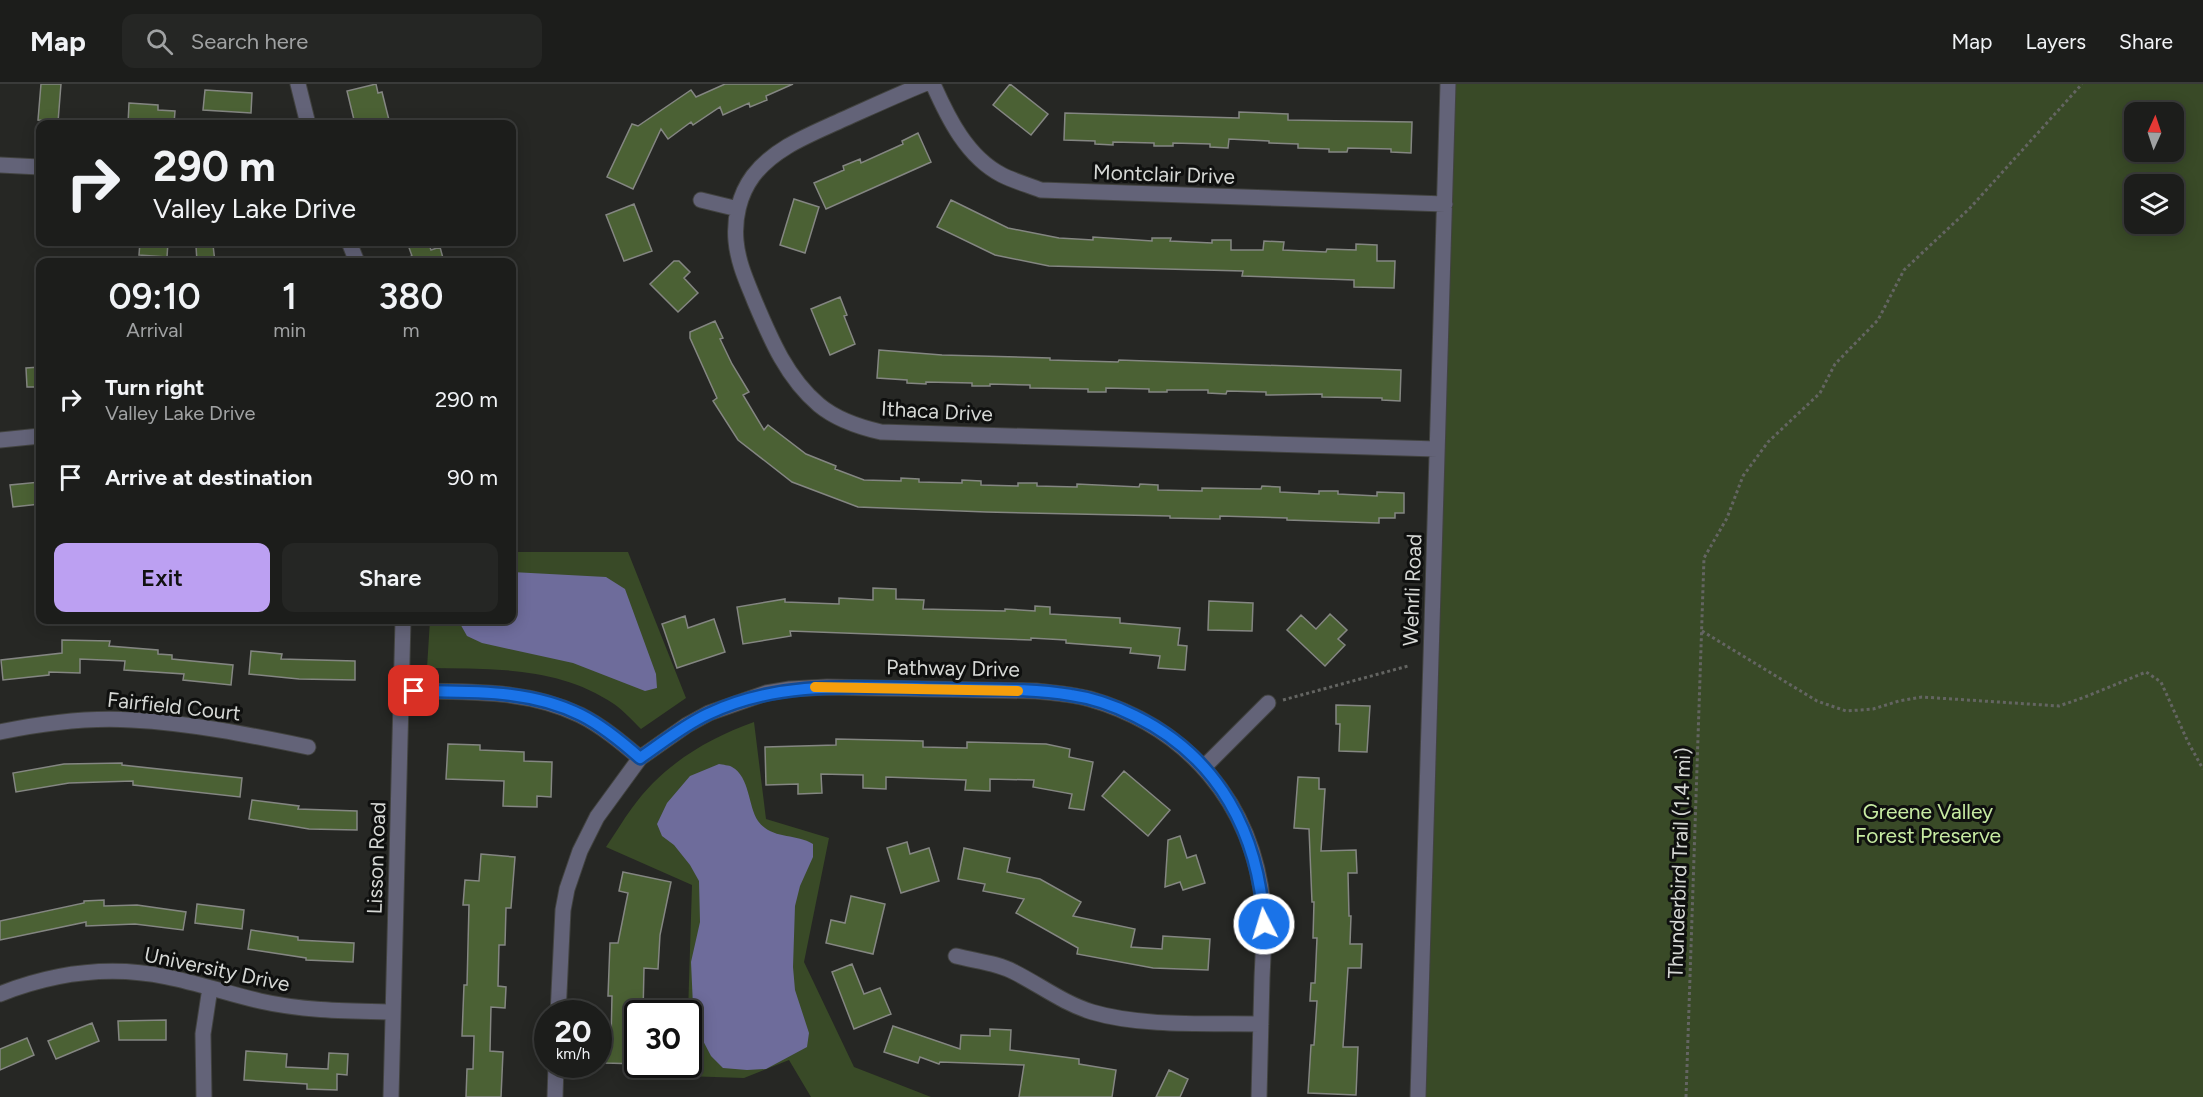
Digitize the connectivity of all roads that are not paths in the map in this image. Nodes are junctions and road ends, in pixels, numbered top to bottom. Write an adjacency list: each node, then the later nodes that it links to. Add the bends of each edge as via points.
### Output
1 (298, 84): 5 (street)
2 (924, 84): 10 (street, Ithaca Drive, via 780,151 752,177)
3 (933, 84): 9 (street, Montclair Drive, via 951,123 981,161 1001,175 1041,190)
4 (1448, 84): 9 (street, Wehrli Road)
5 (307, 120)
6 (0, 165): 7 (street)
7 (36, 167)
8 (701, 200): 10 (street)
9 (1445, 204): 13 (street, Wehrli Road)
10 (738, 209): 13 (street, Ithaca Drive, via 735,240 741,267 781,359 798,386 819,406 849,423 881,432)
11 (36, 436): 12 (street)
12 (0, 440)
13 (1437, 449): 32 (street, Wehrli Road)
14 (404, 624): 15 (street, Lisson Road)
15 (402, 691): 19 (street, via 482,692 534,698 582,716); 25 (street, Lisson Road)
16 (1268, 704): 20 (street)
17 (0, 732): 18 (street, Fairfield Court, via 54,722 131,720)
18 (308, 747)
19 (640, 758): 20 (street, Pathway Drive, via 709,713 766,693 839,687 1035,691 1088,698 1147,722); 24 (street, Pathway Drive, via 597,817 573,869 563,910)
20 (1204, 767): 26 (street, Pathway Drive, via 1234,810 1259,876 1264,924)
21 (956, 956): 26 (street, via 1012,970 1076,1006 1113,1017)
22 (210, 988): 23 (street, University Drive, via 122,971 41,980); 25 (street, University Drive, via 290,1006); 28 (street, via 203,1034)
23 (0, 994)
24 (559, 1000)
25 (393, 1012): 29 (street, Lisson Road)
26 (1261, 1024): 31 (street, Pathway Drive)
27 (556, 1078): 30 (street)
28 (204, 1097)
29 (391, 1097)
30 (555, 1097)
31 (1259, 1097)
32 (1418, 1097)

